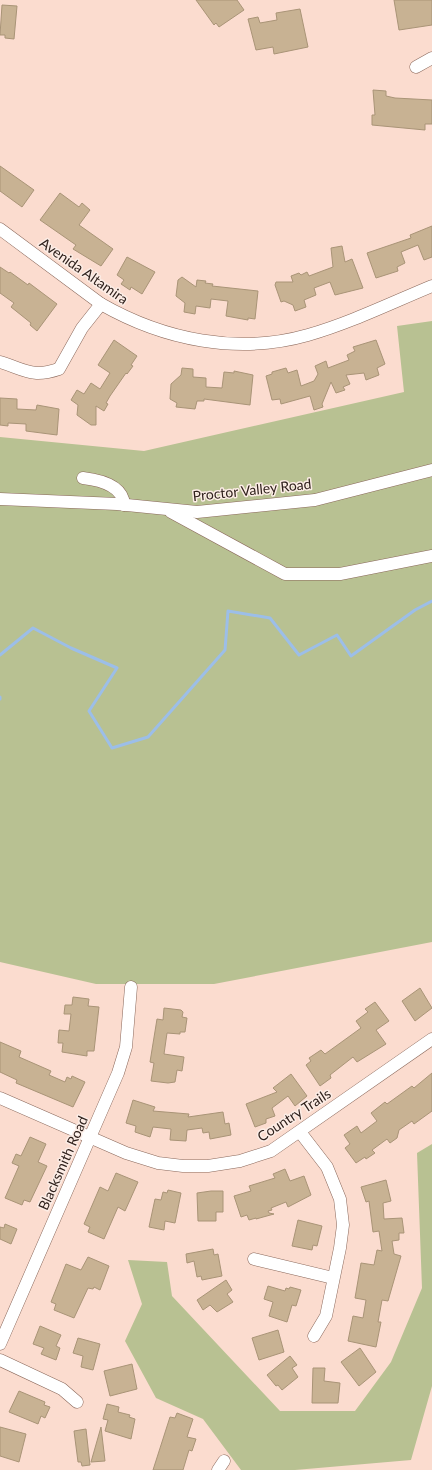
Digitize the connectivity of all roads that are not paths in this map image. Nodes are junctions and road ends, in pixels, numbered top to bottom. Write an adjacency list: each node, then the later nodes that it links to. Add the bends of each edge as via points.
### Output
1 (432, 58): 2 (street)
2 (416, 67)
3 (0, 229): 5 (street, Avenida Altamira)
4 (432, 286): 5 (street, Avenida Altamira, via 327,330 286,340 258,343 223,344 181,338 142,325)
5 (101, 304): 6 (street, via 82,328 59,369 34,374)
6 (0, 362)
7 (432, 470): 11 (street, Proctor Valley Road, via 315,500 197,512)
8 (83, 478): 10 (street, via 115,487 124,497)
9 (0, 499): 10 (street, Proctor Valley Road)
10 (124, 505): 11 (street, Proctor Valley Road)
11 (167, 509): 12 (street, via 285,574 340,574)
12 (432, 556)
13 (131, 987): 17 (street, Blacksmith Road, via 126,1047)
14 (432, 1039): 16 (street, Country Trails)
15 (0, 1098): 17 (street, Country Trails)
16 (300, 1132): 17 (street, Country Trails, via 271,1151 256,1157 208,1166 174,1166 141,1159); 19 (street, via 327,1167 340,1199 343,1225)
17 (91, 1137): 21 (street, Blacksmith Road)
18 (254, 1259): 19 (street)
19 (333, 1278): 20 (street, via 326,1316)
20 (314, 1336)
21 (0, 1344)
22 (0, 1360): 23 (street, via 62,1389)
23 (77, 1402)

